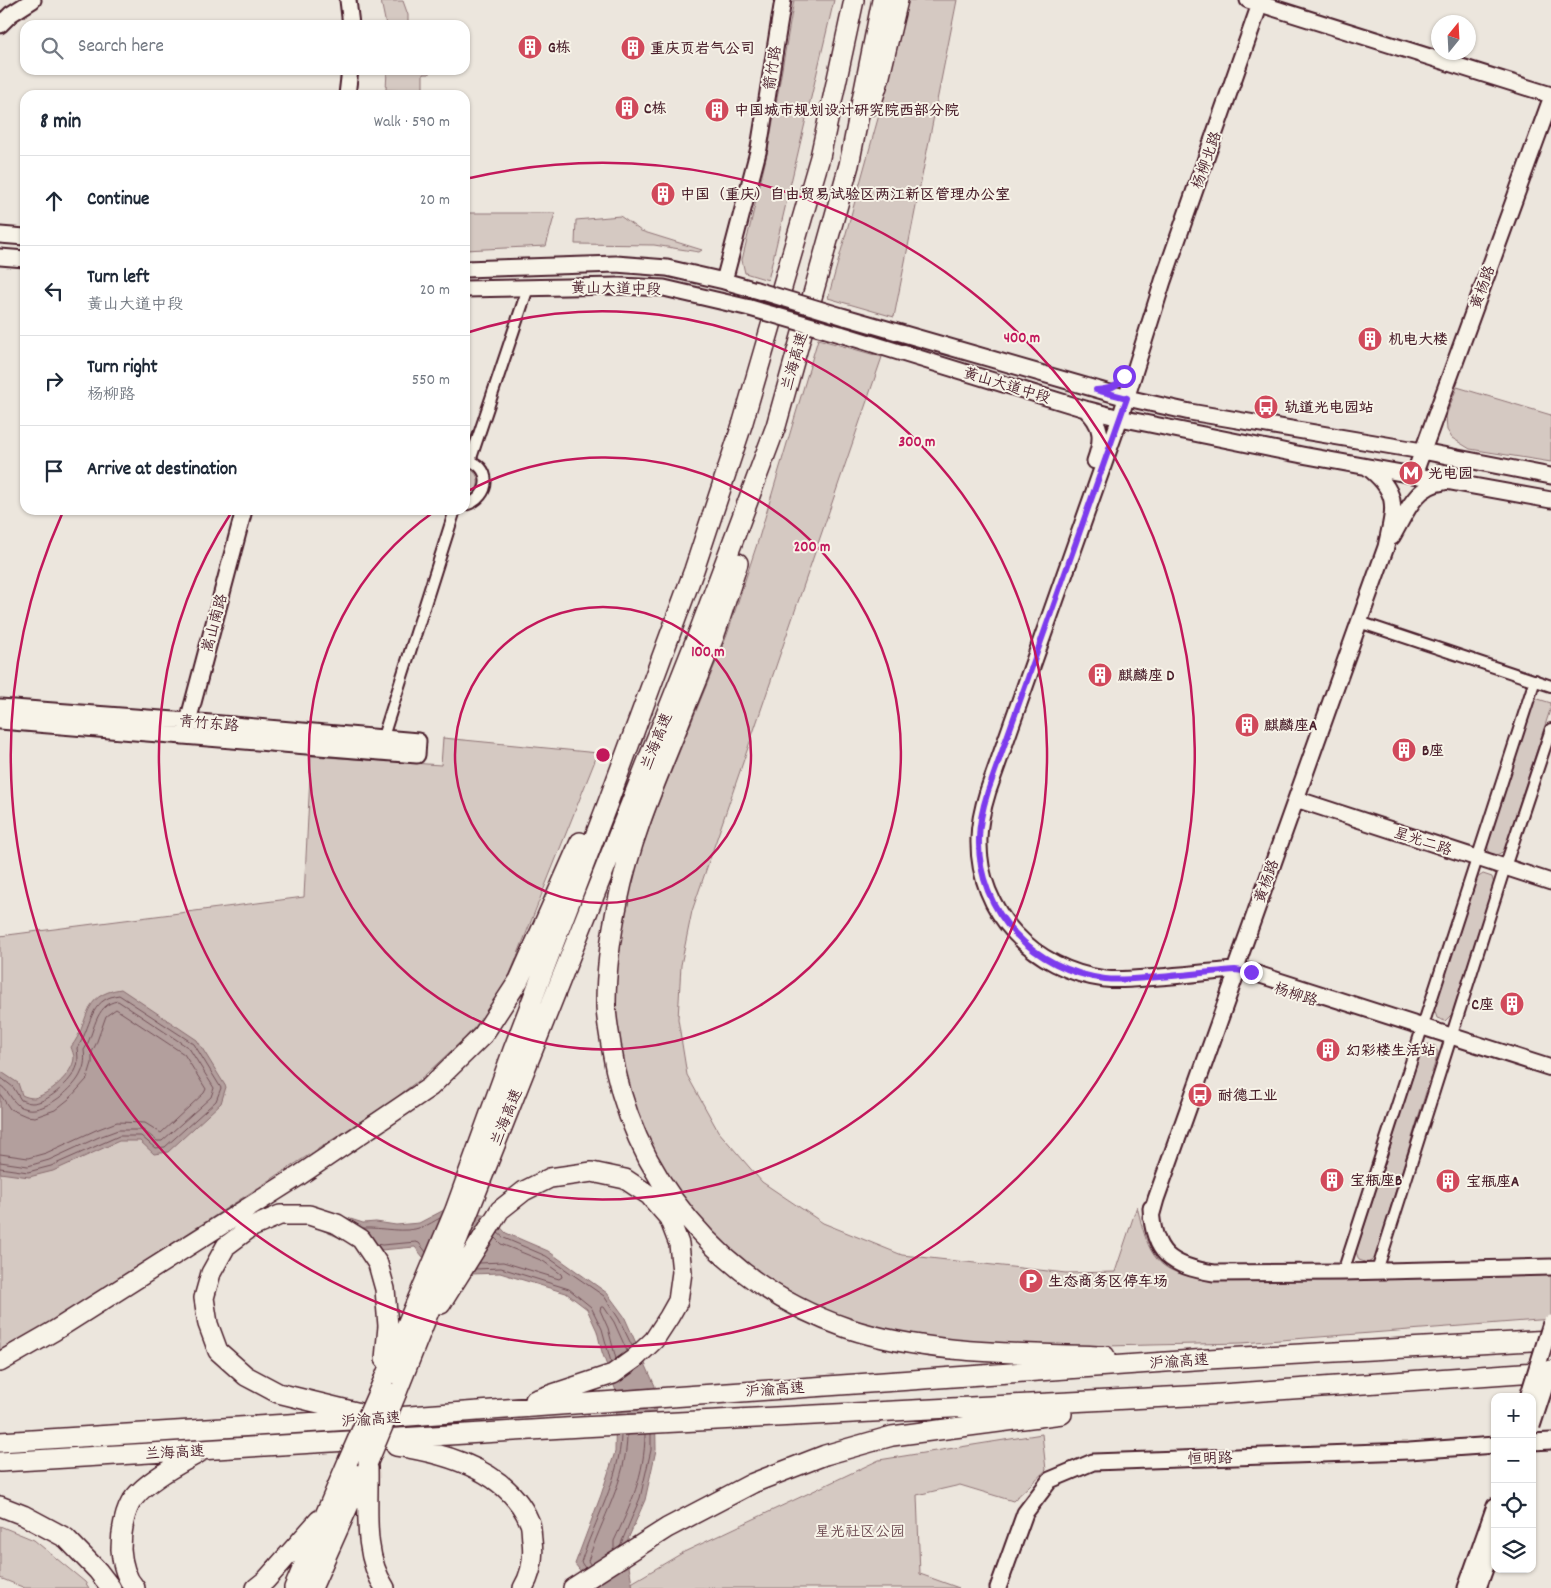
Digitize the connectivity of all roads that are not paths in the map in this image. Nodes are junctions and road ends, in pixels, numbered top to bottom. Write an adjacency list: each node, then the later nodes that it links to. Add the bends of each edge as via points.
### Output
1 (33, 0): 9 (street)
2 (348, 0): 8 (street)
3 (783, 0): 20 (street, 箭竹路, via 759,148)
4 (854, 0): 44 (highway, 兰海高速, via 820,157 743,422)
5 (882, 0): 14 (highway, 兰海高速)
6 (898, 0): 14 (highway, via 880,80)
7 (1254, 2): 12 (street); 23 (street, 杨柳北路)
8 (350, 20)
9 (0, 24)
10 (349, 75): 11 (street)
11 (348, 90)
12 (1551, 95)
13 (1551, 99): 29 (street, 黄杨路)
14 (849, 165): 28 (highway, 兰海高速)
15 (0, 235): 16 (street)
16 (20, 237)
17 (0, 258): 18 (street)
18 (20, 259)
19 (470, 269): 20 (street, 黄山大道中段, via 616,264 667,268)
20 (724, 281): 24 (street, 黄山大道中段, bridge)
21 (528, 288): 22 (street, 黄山大道中段); 26 (street, 黄山大道中段, bridge, via 664,288 750,308); 30 (street)
22 (470, 289)
23 (1152, 317): 24 (street, via 1138,338 1121,381 1112,388); 25 (street, 杨柳路)
24 (1096, 390): 25 (street, 黄山大道中段)
25 (1127, 398): 27 (street, 杨柳路); 29 (street, 黄山大道中段)
26 (1085, 409): 27 (street, 黄山大道中段); 55 (street, 杨柳路, via 1094,417 1099,429 1098,452 979,797 972,840 979,886 994,919 1018,948 1050,971 1068,978 1106,986 1125,986)
27 (1120, 418): 32 (street, 黄山大道中段); 55 (street, 杨柳路, via 985,799 979,840 982,870 992,900 1012,930 1038,954 1070,971 1126,980)
28 (776, 426): 58 (highway, 兰海高速, via 700,629); 68 (highway, via 746,540 715,633 649,797 618,901 606,1006 622,1100 640,1144 661,1183 692,1224 727,1260 806,1311 847,1328 922,1346 1027,1354)
29 (1422, 452): 33 (street, 黄杨路); 34 (street, 黄山大道中段)
30 (470, 454)
31 (470, 461): 37 (street, via 482,470 486,485 479,499)
32 (1367, 467): 33 (street, 黄山大道中段); 40 (street, via 1381,479 1392,500 1393,513)
33 (1414, 476): 35 (street, 黄山大道中段)
34 (1551, 476)
35 (1449, 482): 36 (street, 黄山大道中段); 40 (street, via 1431,485 1420,492)
36 (1551, 500)
37 (470, 504)
38 (243, 515): 47 (street, 嵩山南路)
39 (453, 515): 49 (street)
40 (1386, 547): 41 (street, 黄杨路)
41 (1359, 622): 42 (street); 51 (street, 黄杨路)
42 (1535, 680): 43 (street); 52 (street)
43 (1551, 686)
44 (650, 691): 58 (highway); 69 (highway, via 519,980 483,1035 430,1087 300,1175)
45 (0, 707): 47 (street, 青竹东路)
46 (0, 721): 47 (street, 青竹东路)
47 (186, 729): 49 (street, 青竹东路)
48 (1551, 729): 53 (street)
49 (380, 745): 50 (street, 青竹东路)
50 (418, 748)
51 (1296, 799): 52 (street, 星光二路); 55 (street, 黄杨路)
52 (1477, 858): 53 (street, 星光二路); 56 (street)
53 (1505, 867): 54 (street, 星光二路); 57 (street)
54 (1551, 882)
55 (1233, 975): 56 (street, 杨柳路, via 1263,975); 63 (street, 黄杨路, via 1156,1199 1151,1217 1158,1244 1180,1265 1214,1273)
56 (1422, 1030): 57 (street, 杨柳路); 63 (street)
57 (1450, 1040): 59 (street, 杨柳路); 60 (street, 杨柳路); 62 (street)
58 (522, 1053): 65 (highway, via 455,1210); 67 (highway, 兰海高速)
59 (1551, 1068)
60 (1551, 1076)
61 (1551, 1267): 62 (street)
62 (1377, 1271): 63 (street)
63 (1343, 1272)
64 (1551, 1323): 71 (street, bridge)
65 (398, 1325): 75 (highway, via 378,1264 361,1240 336,1224 308,1215 280,1215 250,1228 226,1246 211,1274 204,1298 208,1324 218,1351 246,1376 278,1393); 85 (highway, bridge, via 384,1379)
66 (1551, 1340): 68 (highway, 沪渝高速)
67 (416, 1343): 72 (highway, via 500,1210 524,1191 550,1178 592,1172 625,1179 649,1195 669,1218 679,1244 682,1272 678,1300 654,1340 634,1359); 83 (highway, 兰海高速, bridge)
68 (1208, 1359): 72 (highway, 沪渝高速, via 671,1397)
69 (0, 1362)
70 (1551, 1370): 73 (highway, 沪渝高速); 74 (street, bridge)
71 (1529, 1393)
72 (579, 1394): 75 (highway, 沪渝高速, via 512,1408)
73 (1207, 1395): 76 (highway, 沪渝高速); 95 (highway, via 892,1436 825,1455 753,1483 667,1528)
74 (1536, 1414)
75 (382, 1418): 78 (highway, 沪渝高速)
76 (350, 1441): 81 (highway, 兰海高速); 94 (highway, via 419,1449 488,1475 515,1498 530,1522 534,1553 529,1578)
77 (1551, 1441): 79 (street)
78 (0, 1442)
79 (1536, 1442)
80 (1491, 1445): 96 (street, 恒明路, via 1093,1462 1050,1480 1026,1513)
81 (201, 1451): 82 (highway, 兰海高速); 89 (highway, via 151,1483 133,1499 123,1524 121,1543 122,1565)
82 (0, 1462)
83 (368, 1462): 92 (highway, 兰海高速); 93 (highway, via 369,1543 377,1576)
84 (0, 1506): 88 (highway, via 66,1538)
85 (328, 1510): 90 (highway); 91 (highway)
86 (1491, 1517): 97 (street)
87 (1491, 1552): 98 (street)
88 (110, 1588)
89 (135, 1588)
90 (256, 1588)
91 (294, 1588)
92 (312, 1588)
93 (385, 1588)
94 (523, 1588)
95 (573, 1588)
96 (998, 1588)
97 (1466, 1588)
98 (1478, 1588)

